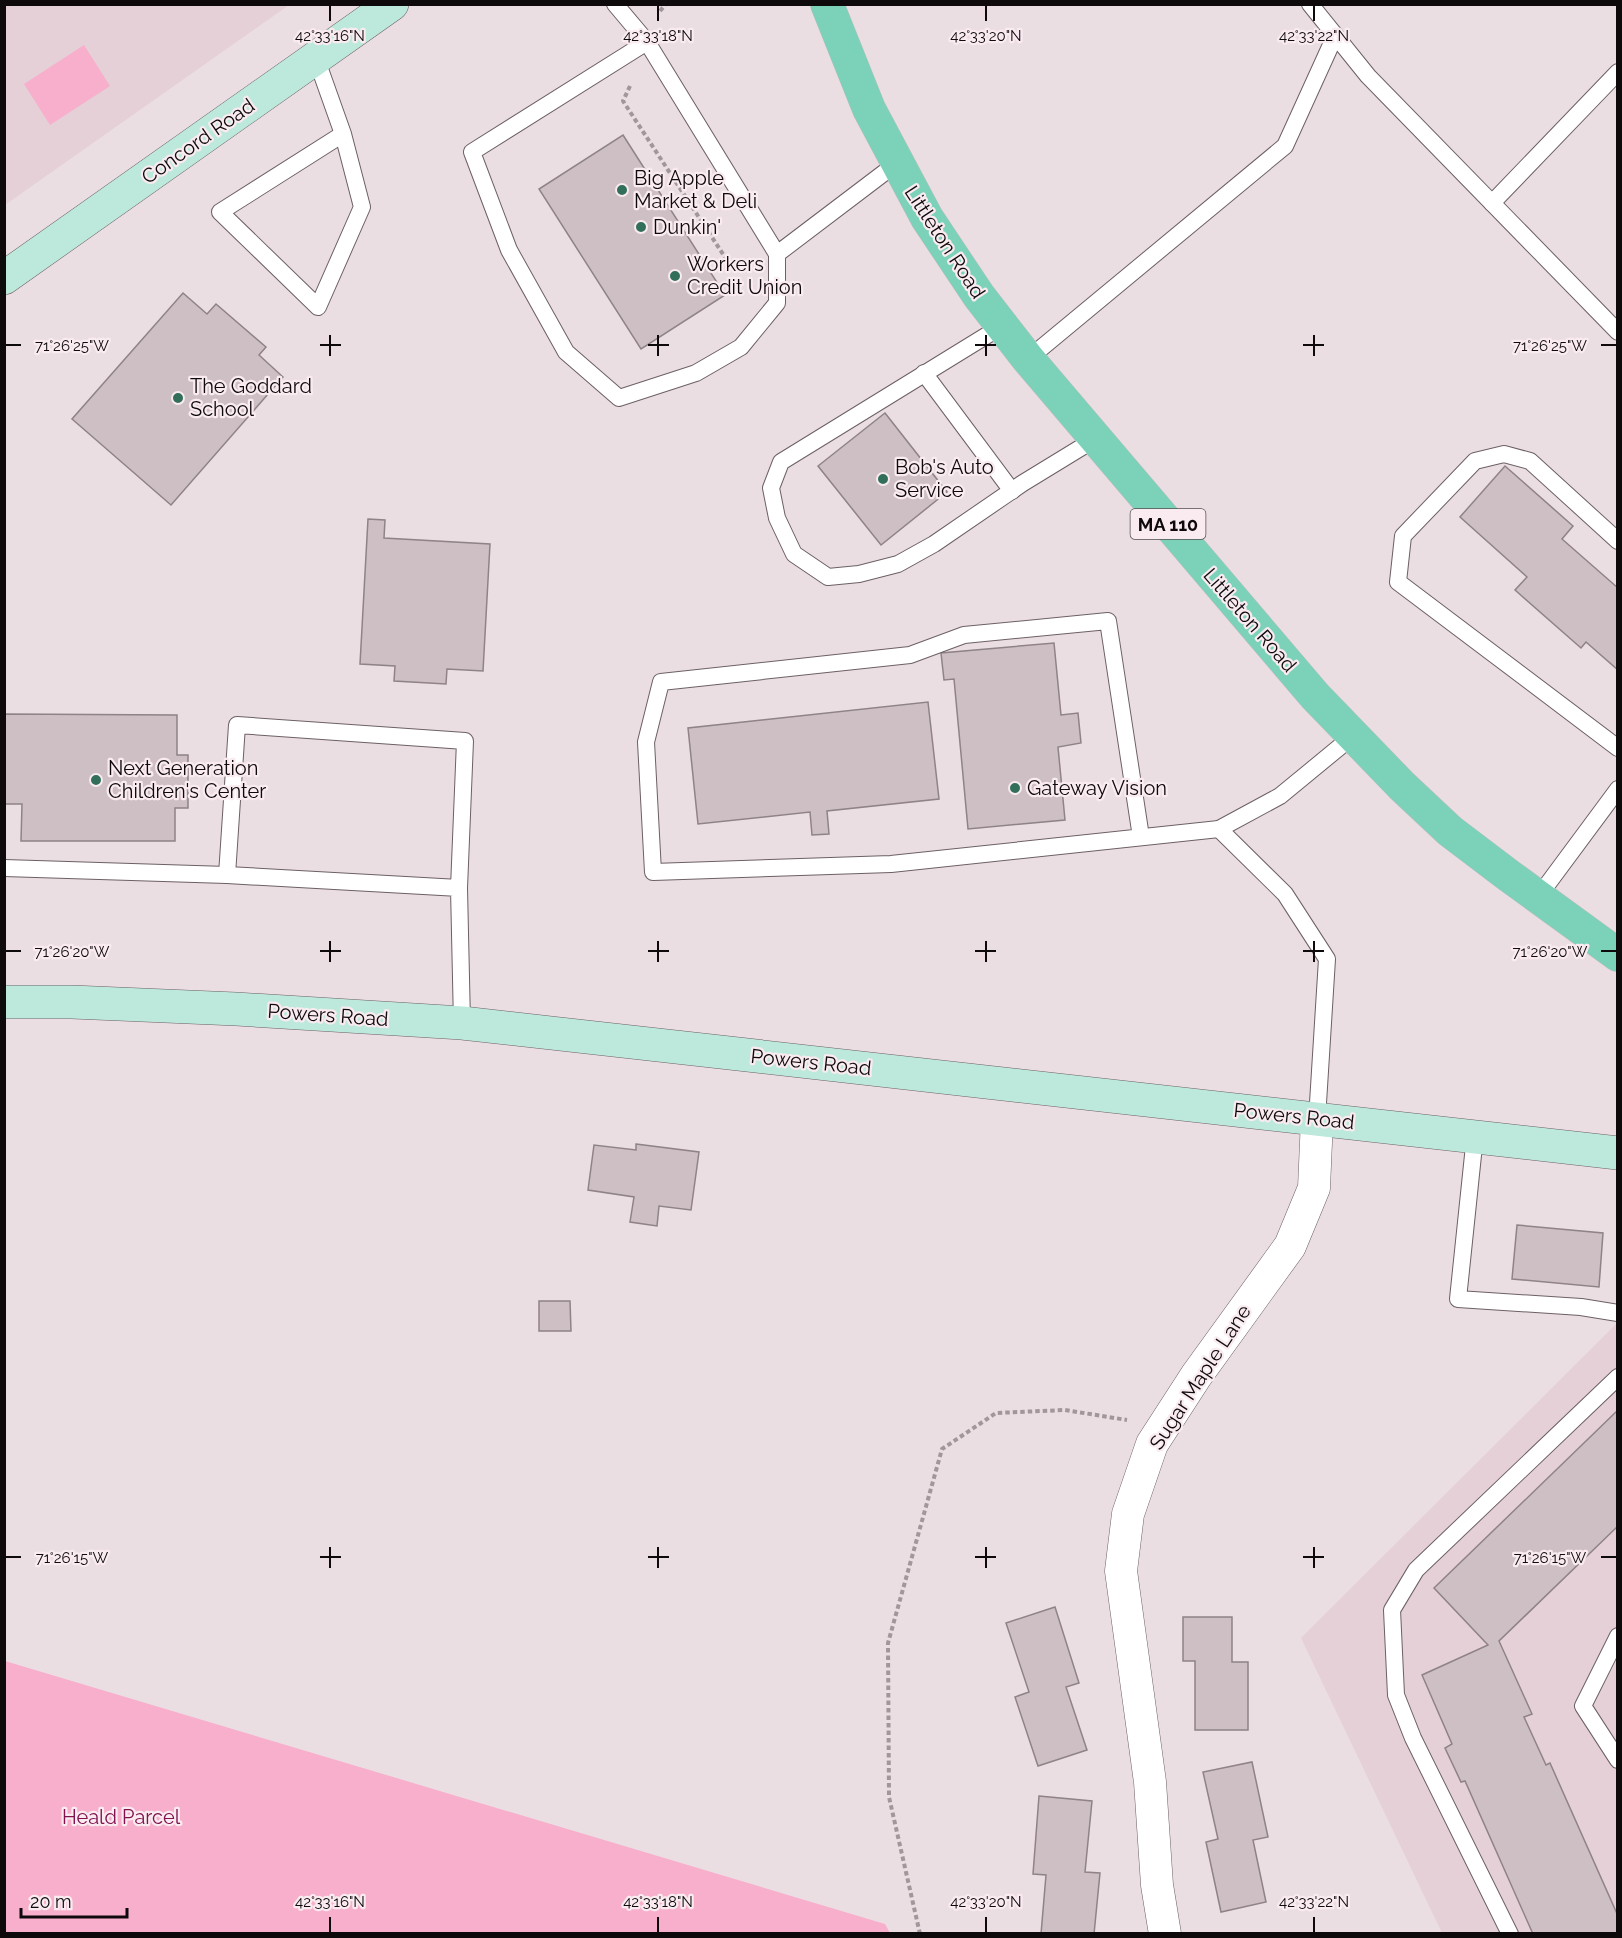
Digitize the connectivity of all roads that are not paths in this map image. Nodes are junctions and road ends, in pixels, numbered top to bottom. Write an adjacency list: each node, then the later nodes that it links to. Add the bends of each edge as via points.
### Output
1 (392, 4): 7 (main road, Concord Road)
2 (615, 4): 6 (lane)
3 (827, 4): 10 (main road, Littleton Road / MA 110, via 869,109)
4 (1310, 4): 5 (lane)
5 (1335, 36): 11 (lane, via 1368,76); 16 (lane, via 1285,146)
6 (648, 42): 12 (lane); 12 (lane, via 472,152 509,250 566,352 619,398 696,373 741,347 777,303)
7 (316, 58): 9 (lane); 13 (main road, Concord Road)
8 (1617, 72): 11 (lane)
9 (343, 134): 9 (lane, via 220,212 318,307 362,207)
10 (897, 164): 12 (lane); 14 (main road, Littleton Road / MA 110, via 927,218)
11 (1492, 203): 15 (lane)
12 (777, 254)
13 (4, 278)
14 (1002, 326): 16 (main road, Littleton Road / MA 110); 17 (lane)
15 (1617, 332)
16 (1028, 359): 18 (main road, Littleton Road / MA 110)
17 (924, 373): 19 (lane); 19 (lane, via 781,462 771,488 777,518 794,554 828,577 898,564)
18 (1095, 439): 19 (lane); 21 (main road, Littleton Road / MA 110)
19 (1012, 491)
20 (1617, 541): 22 (lane, via 1530,461 1504,454 1475,461 1403,536 1398,582)
21 (1353, 736): 24 (lane, via 1280,796); 29 (main road, Littleton Road / MA 110, via 1450,831)
22 (1617, 748)
23 (1617, 789): 29 (lane)
24 (1219, 829): 25 (lane); 33 (lane, via 1285,894 1327,959)
25 (1142, 837): 25 (lane, via 891,864 653,872 646,742 661,682 910,655 964,635 1108,621)
26 (4, 868): 27 (lane)
27 (227, 875): 28 (lane); 28 (lane, via 237,725 465,741)
28 (459, 888): 32 (lane)
29 (1538, 897): 30 (main road, Littleton Road / MA 110)
30 (1617, 955)
31 (4, 1002): 32 (main road, Powers Road, via 236,1009)
32 (462, 1023): 33 (main road, Powers Road)
33 (1317, 1119): 34 (main road, Powers Road); 40 (street, Sugar Maple Lane, via 1314,1188 1290,1246 1152,1444 1128,1514 1121,1571 1150,1782 1157,1885)
34 (1475, 1136): 35 (main road, Powers Road); 36 (lane, via 1458,1299)
35 (1617, 1152)
36 (1617, 1313)
37 (1617, 1377): 41 (lane, via 1416,1570 1392,1610 1396,1695 1413,1738)
38 (1617, 1636): 39 (lane, via 1583,1706)
39 (1617, 1760)
40 (1165, 1934)
41 (1510, 1934)

